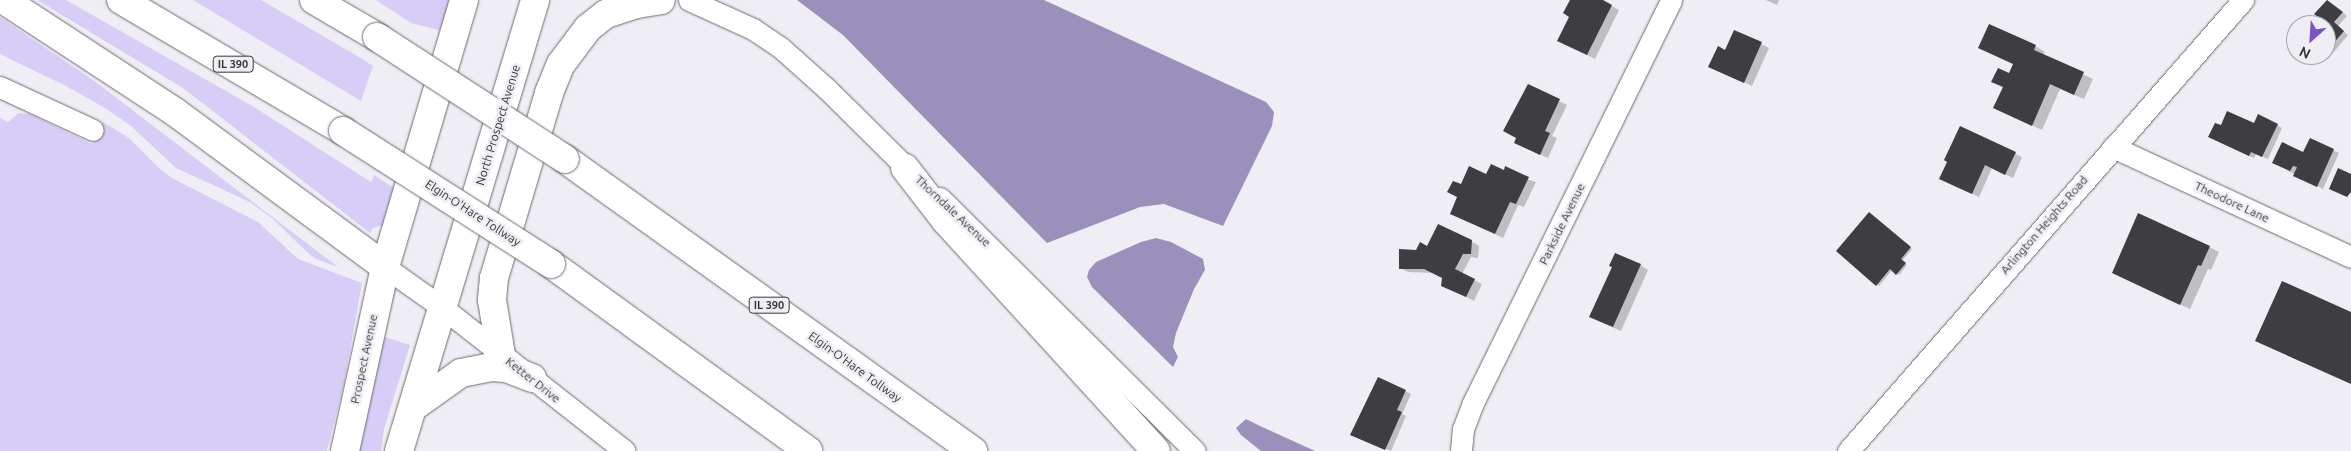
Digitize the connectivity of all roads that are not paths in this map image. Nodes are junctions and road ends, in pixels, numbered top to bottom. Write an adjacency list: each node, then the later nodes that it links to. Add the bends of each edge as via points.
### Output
1 (4, 0): 15 (main road, via 175,112)
2 (121, 0): 23 (main road, Elgin-O'Hare Tollway / IL 390, bridge, via 343,131 551,264)
3 (314, 0): 24 (main road, Elgin-O'Hare Tollway / IL 390, bridge, via 377,36 565,159)
4 (464, 0): 15 (main road)
5 (535, 0): 16 (main road, North Prospect Avenue)
6 (661, 0): 17 (main road, via 606,14 588,28 561,64 549,93 494,278 492,300)
7 (689, 0): 13 (street, Thorndale Avenue, via 753,30 780,47)
8 (1671, 0): 27 (street, Parkside Avenue, via 1473,403 1463,429)
9 (2243, 0): 12 (street, Arlington Heights Road)
10 (0, 87): 11 (street)
11 (93, 130)
12 (2113, 147): 14 (street, Theodore Lane); 28 (street, Arlington Heights Road)
13 (905, 168): 25 (main road, via 946,221); 26 (street, Thorndale Avenue, via 956,212)
14 (2351, 256)
15 (385, 267): 16 (street, Ketter Drive); 20 (main road, Prospect Avenue)
16 (443, 308): 17 (street, Ketter Drive); 19 (main road)
17 (501, 355): 18 (street, Ketter Drive)
18 (532, 378): 19 (main road, via 506,368 491,367 461,373); 22 (street, Ketter Drive)
19 (412, 407): 21 (main road)
20 (345, 451)
21 (400, 451)
22 (625, 451)
23 (808, 451)
24 (973, 451)
25 (1156, 451)
26 (1195, 451)
27 (1461, 451)
28 (1848, 451)

